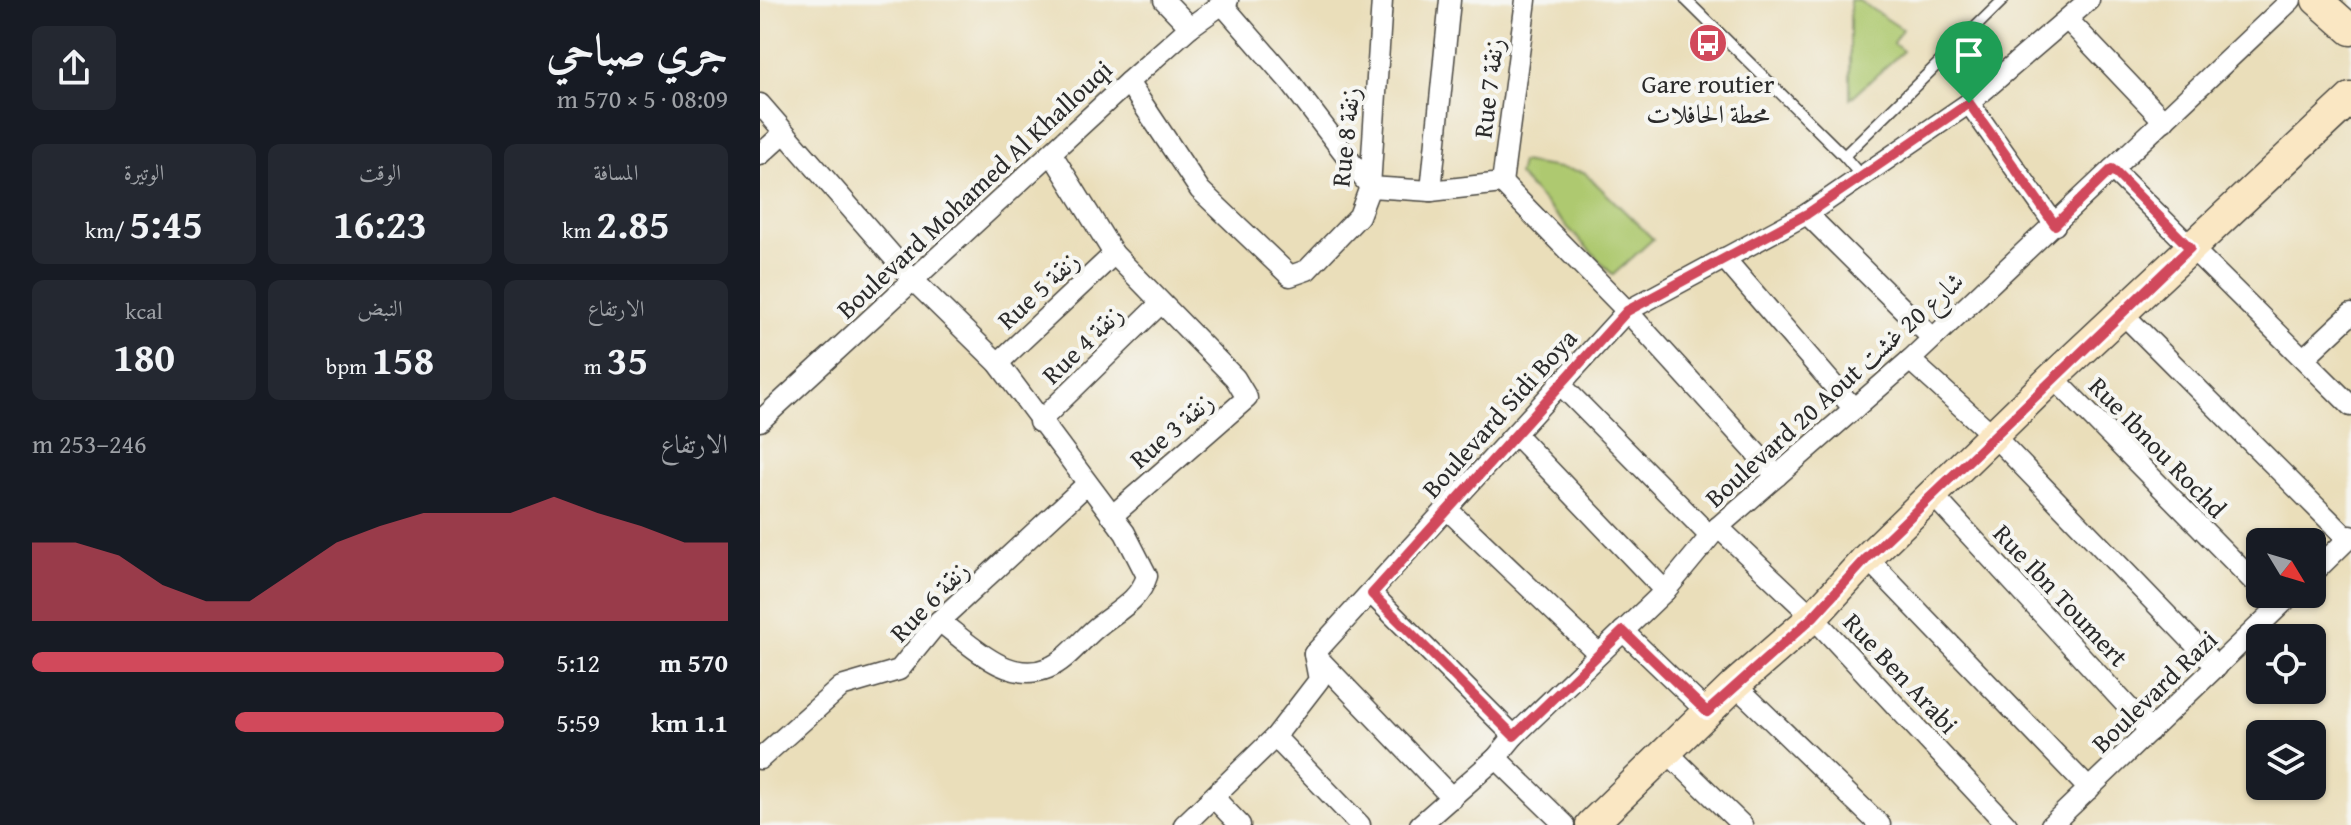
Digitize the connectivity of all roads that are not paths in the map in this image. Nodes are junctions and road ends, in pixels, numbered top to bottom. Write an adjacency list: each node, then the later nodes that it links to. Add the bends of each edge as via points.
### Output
1 (1164, 0): 12 (street)
2 (1382, 0): 26 (street, Rue 8 زنقة)
3 (1450, 0): 27 (street)
4 (1526, 0): 25 (street, Rue 7 زنقة)
5 (1686, 0): 22 (lane)
6 (2003, 0): 22 (lane)
7 (2089, 0): 11 (street, Boulevard Sidi Boya)
8 (2291, 0): 18 (street, Boulevard 20 Aout شارع 20 غشت)
9 (2317, 0): 13 (street)
10 (1225, 3): 12 (street, Boulevard Mohamed Al Khallouqi); 26 (street)
11 (2068, 20): 16 (street, Boulevard Sidi Boya); 18 (street)
12 (1190, 27): 14 (street, Boulevard Mohamed Al Khallouqi)
13 (2351, 30)
14 (1128, 82): 20 (street, Boulevard Mohamed Al Khallouqi); 26 (street, Rue 8 زنقة, via 1200,190 1290,276 1307,270 1359,216)
15 (2351, 98): 30 (street)
16 (1969, 103): 24 (street, Boulevard Sidi Boya); 29 (street)
17 (760, 104): 19 (street)
18 (2164, 121): 23 (street, Boulevard 20 Aout شارع 20 غشت)
19 (784, 133): 21 (street); 33 (street)
20 (1052, 154): 31 (street); 33 (street, Boulevard Mohamed Al Khallouqi)
21 (760, 155)
22 (1844, 156): 24 (lane)
23 (2112, 169): 29 (street, Boulevard 20 Aout شارع 20 غشت); 30 (street)
24 (1862, 177): 28 (street, Boulevard Sidi Boya)
25 (1502, 183): 27 (street); 35 (street)
26 (1370, 187): 27 (street)
27 (1431, 191)
28 (1807, 214): 32 (street, Boulevard Sidi Boya); 38 (street)
29 (2055, 225): 38 (street, Boulevard 20 Aout شارع 20 غشت)
30 (2190, 248): 36 (street); 39 (street)
31 (1114, 254): 34 (street); 41 (street, Rue 5 زنقة)
32 (1724, 258): 35 (street, Boulevard Sidi Boya); 45 (street)
33 (915, 282): 41 (street); 46 (street, Boulevard Mohamed Al Khallouqi)
34 (1161, 303): 47 (street, Rue 4 زنقة); 54 (street, Rue 3 زنقة, via 1235,378 1247,398)
35 (1627, 311): 43 (street, Boulevard Sidi Boya); 50 (street)
36 (2122, 313): 42 (street); 56 (street)
37 (2351, 314): 39 (street)
38 (1931, 337): 40 (street, Boulevard 20 Aout شارع 20 غشت)
39 (2304, 358): 44 (street)
40 (1910, 360): 45 (street, Boulevard 20 Aout شارع 20 غشت); 49 (street)
41 (998, 363): 47 (street)
42 (2053, 377): 49 (street); 59 (street, Rue Ibnou Rochd)
43 (1559, 383): 48 (street, Boulevard Sidi Boya); 55 (street, Rue Ben Arabi)
44 (2351, 406)
45 (1854, 409): 50 (street, Boulevard 20 Aout شارع 20 غشت)
46 (760, 421)
47 (1039, 422): 51 (street)
48 (1515, 434): 53 (street, Boulevard Sidi Boya); 60 (street)
49 (1994, 436): 52 (street); 68 (street)
50 (1777, 476): 55 (street, Boulevard 20 Aout شارع 20 غشت)
51 (1086, 485): 54 (street); 64 (street, Rue 6 زنقة)
52 (1933, 495): 57 (street); 71 (street, Rue Ibn Toumert)
53 (1448, 510): 61 (street, Boulevard Sidi Boya); 67 (street)
54 (1112, 516): 64 (street, via 1147,576 1145,585 1125,608 1050,668 1012,671)
55 (1714, 531): 60 (street, Boulevard 20 Aout شارع 20 غشت); 63 (street, Rue Ben Arabi)
56 (2349, 538): 58 (street)
57 (1867, 558): 63 (street); 77 (street)
58 (2326, 560)
59 (2246, 574)
60 (1665, 591): 65 (street, Boulevard 20 Aout شارع 20 غشت)
61 (1372, 594): 66 (street, Boulevard Sidi Boya); 72 (street)
62 (2270, 608): 68 (street, Boulevard Razi)
63 (1813, 617): 69 (street); 88 (street, Rue Ben Arabi)
64 (939, 621): 76 (street, Rue 6 زنقة, via 899,670 841,687)
65 (1623, 631): 67 (street, Boulevard 20 Aout شارع 20 غشت); 70 (street)
66 (1314, 654): 73 (street, via 1319,680); 79 (street)
67 (1599, 654): 72 (street, Boulevard 20 Aout شارع 20 غشت)
68 (2217, 667): 71 (street, Boulevard Razi)
69 (1735, 685): 70 (street); 87 (street)
70 (1707, 712): 74 (street)
71 (2150, 731): 77 (street, Boulevard Razi)
72 (1514, 736): 75 (street, Boulevard 20 Aout شارع 20 غشت)
73 (1275, 737): 78 (street); 83 (street)
74 (1666, 751): 80 (street); 86 (street)
75 (1496, 758): 79 (street, Boulevard 20 Aout شارع 20 غشت); 85 (street)
76 (760, 759)
77 (2089, 789): 89 (street, Boulevard Razi)
78 (1214, 798): 81 (street); 82 (street)
79 (1452, 798): 84 (street, Boulevard 20 Aout شارع 20 غشت)
80 (1600, 822)
81 (1184, 825)
82 (1240, 825)
83 (1360, 825)
84 (1420, 825)
85 (1565, 825)
86 (1742, 825)
87 (1880, 825)
88 (2007, 825)
89 (2051, 825)

